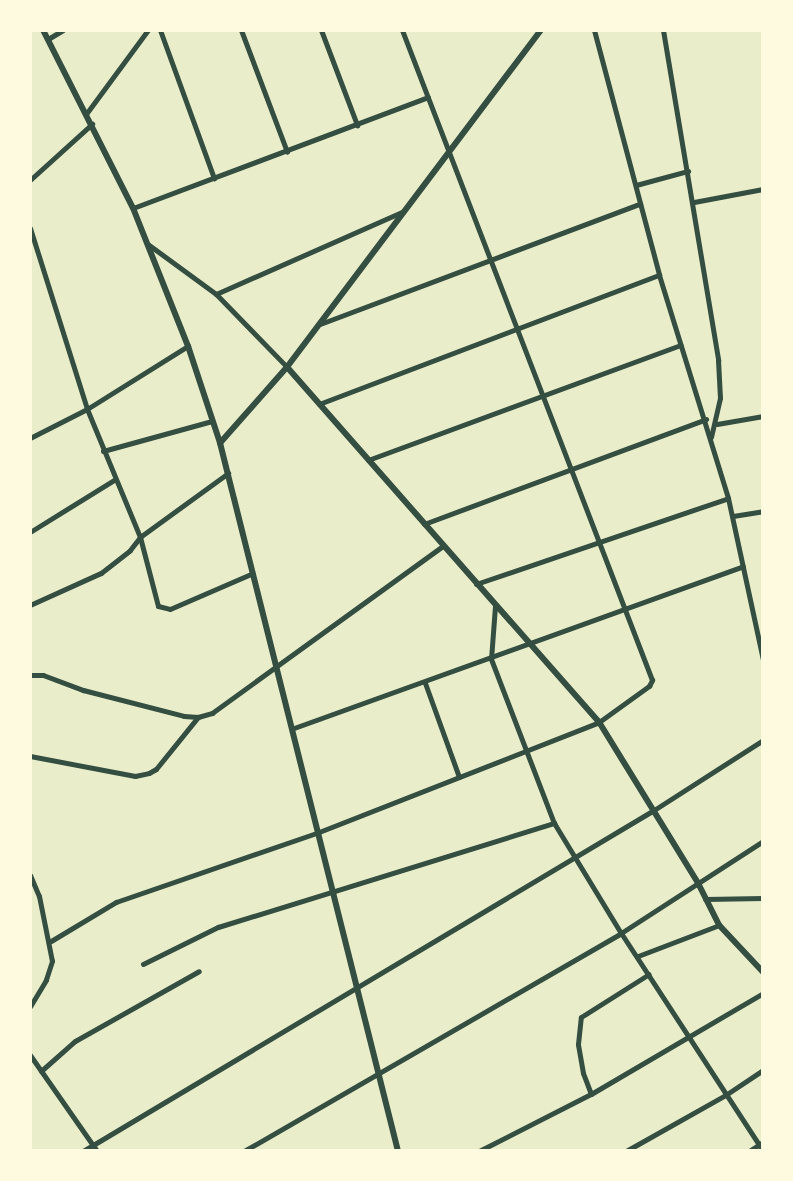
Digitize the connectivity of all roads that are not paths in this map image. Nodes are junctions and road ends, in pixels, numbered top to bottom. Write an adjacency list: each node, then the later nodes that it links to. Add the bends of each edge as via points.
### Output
1 (43, 30): 11 (street)
2 (63, 30): 11 (street)
3 (148, 30): 13 (street)
4 (160, 30): 19 (street)
5 (241, 30): 16 (street)
6 (321, 30): 15 (street)
7 (401, 30): 12 (street)
8 (541, 30): 17 (street)
9 (594, 30): 21 (street)
10 (663, 30): 18 (street)
11 (48, 39): 13 (street)
12 (428, 97): 15 (street); 17 (street)
13 (86, 114): 14 (street)
14 (92, 124): 20 (street); 25 (street)
15 (357, 125): 16 (street)
16 (287, 152): 19 (street)
17 (448, 152): 26 (street); 29 (street)
18 (688, 172): 21 (street); 23 (street)
19 (214, 178): 25 (street)
20 (30, 180)
21 (635, 186): 24 (street)
22 (763, 189): 23 (street)
23 (694, 202): 43 (street, via 718,360)
24 (640, 204): 29 (street); 30 (street)
25 (133, 208): 28 (street)
26 (404, 212): 31 (street); 32 (street)
27 (30, 228): 39 (street)
28 (149, 245): 31 (street); 35 (street)
29 (491, 260): 32 (street); 33 (street)
30 (659, 275): 33 (street); 34 (street)
31 (216, 293): 36 (street)
32 (320, 324): 36 (street)
33 (517, 330): 37 (street); 38 (street)
34 (680, 345): 37 (street); 41 (street)
35 (188, 346): 39 (street); 42 (street)
36 (287, 367): 38 (street); 46 (street)
37 (542, 395): 48 (street); 49 (street)
38 (319, 404): 48 (street)
39 (87, 409): 45 (street); 47 (street)
40 (763, 416): 43 (street)
41 (706, 419): 44 (street); 49 (street)
42 (212, 421): 46 (street); 47 (street)
43 (717, 424): 44 (street)
44 (711, 437): 52 (street)
45 (30, 439)
46 (220, 443): 50 (street)
47 (103, 451): 51 (street)
48 (368, 460): 55 (street)
49 (571, 468): 55 (street); 58 (street)
50 (228, 473): 57 (street); 61 (street)
51 (114, 480): 56 (street); 57 (street)
52 (728, 498): 54 (street); 58 (street)
53 (763, 511): 54 (street)
54 (733, 516): 60 (street)
55 (424, 524): 59 (street)
56 (30, 532)
57 (140, 537): 61 (street, via 158,606 164,609); 63 (street, via 101,573)
58 (598, 541): 62 (street); 65 (street)
59 (443, 547): 62 (street); 69 (street)
60 (743, 566): 65 (street); 68 (street)
61 (253, 573): 69 (street)
62 (476, 584): 64 (street)
63 (30, 605)
64 (495, 606): 66 (street); 67 (street)
65 (624, 611): 66 (street); 73 (street, via 652,680)
66 (530, 645): 67 (street); 73 (street)
67 (491, 659): 71 (street); 76 (street)
68 (763, 660)
69 (278, 664): 72 (street, via 212,713); 74 (street)
70 (30, 675): 72 (street)
71 (425, 682): 74 (street); 78 (street)
72 (198, 717): 77 (street, via 149,773 135,776)
73 (599, 722): 76 (street); 79 (street)
74 (294, 728): 81 (street)
75 (763, 740): 79 (street)
76 (524, 751): 78 (street); 80 (street)
77 (30, 755)
78 (459, 778): 81 (street)
79 (654, 810): 83 (street); 85 (street)
80 (555, 823): 83 (street); 86 (street)
81 (319, 832): 86 (street); 91 (street, via 117,902)
82 (763, 841): 85 (street)
83 (575, 857): 90 (street); 97 (street)
84 (30, 875): 91 (street)
85 (698, 883): 88 (street); 90 (street)
86 (332, 891): 93 (street, via 218,928); 97 (street)
87 (763, 898): 88 (street)
88 (705, 899): 89 (street)
89 (719, 925): 92 (street); 95 (street)
90 (621, 933): 92 (street); 104 (street)
91 (51, 941): 99 (street, via 52,961 46,980)
92 (638, 956): 96 (street)
93 (143, 964)
94 (199, 971): 103 (street, via 75,1041)
95 (763, 972)
96 (649, 974): 100 (street); 105 (street, via 581,1017 577,1035)
97 (358, 986): 104 (street); 108 (street)
98 (763, 993): 100 (street)
99 (30, 1007)
100 (688, 1034): 105 (street); 106 (street)
101 (30, 1055): 103 (street)
102 (763, 1070): 106 (street)
103 (41, 1071): 108 (street)
104 (379, 1073): 111 (street); 112 (street)
105 (591, 1094): 113 (street)
106 (727, 1094): 107 (street); 114 (street)
107 (761, 1143): 115 (street); 116 (street)
108 (93, 1145): 109 (street); 110 (street)
109 (83, 1151)
110 (97, 1151)
111 (244, 1151)
112 (398, 1151)
113 (478, 1151)
114 (626, 1151)
115 (749, 1151)
116 (763, 1151)

